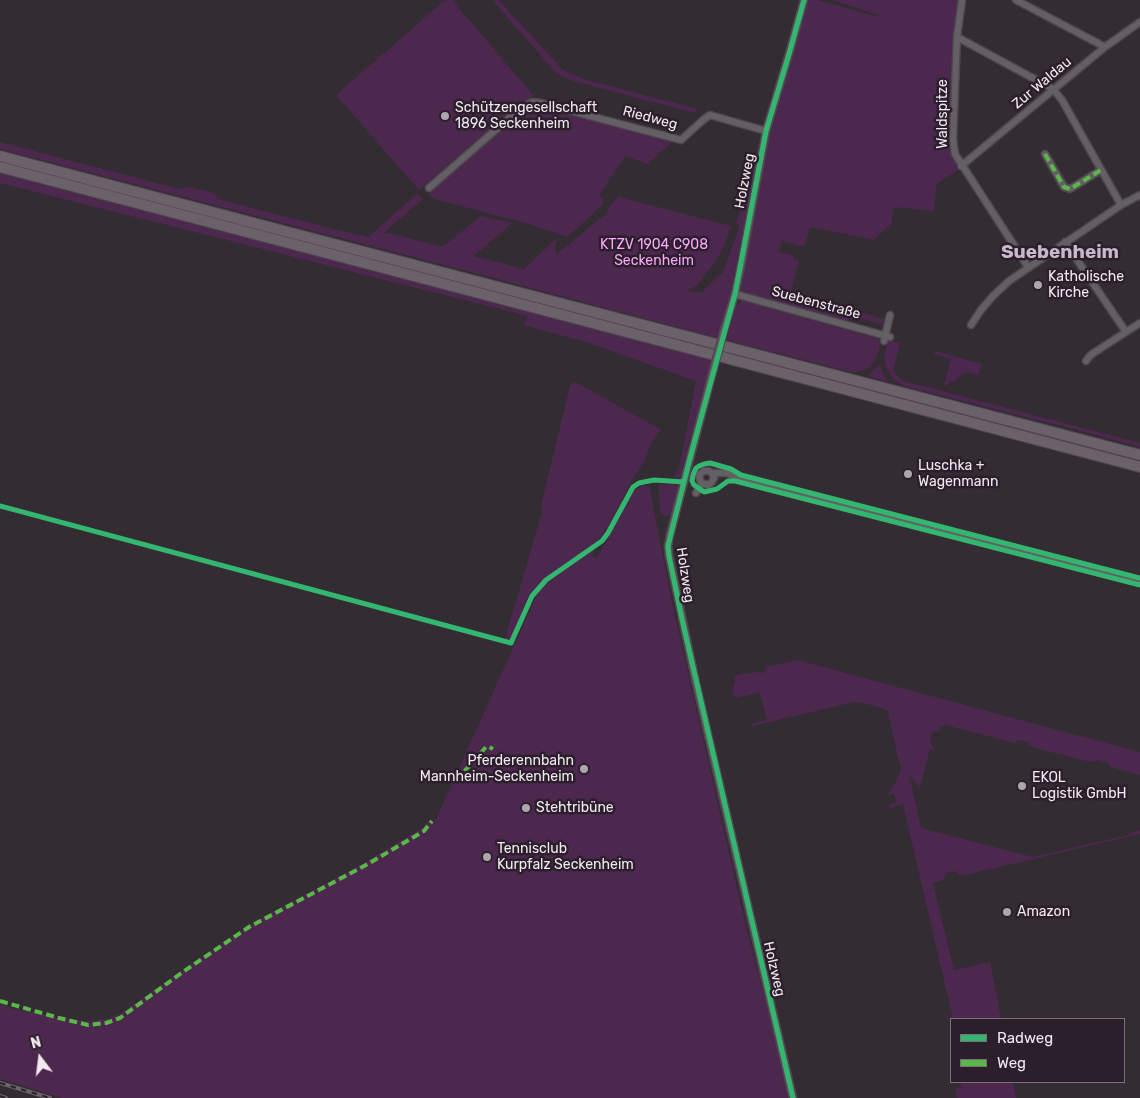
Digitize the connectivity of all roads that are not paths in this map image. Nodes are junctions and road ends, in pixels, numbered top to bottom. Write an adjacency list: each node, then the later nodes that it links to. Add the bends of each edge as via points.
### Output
1 (804, 0): 8 (street, Holzweg)
2 (962, 0): 5 (street, Waldspitze)
3 (1016, 0): 6 (street)
4 (1140, 22): 6 (street, Zur Waldau)
5 (957, 37): 7 (street); 11 (street, Waldspitze, via 953,145)
6 (1105, 46): 7 (street, Zur Waldau)
7 (1053, 89): 11 (street, Zur Waldau); 13 (street)
8 (766, 131): 14 (street, Riedweg, via 710,115 681,140 532,102 516,112); 19 (street, Holzweg)
9 (1045, 154): 13 (street, via 1064,187 1070,189)
10 (0, 156): 25 (highway)
11 (961, 166): 18 (street, Waldspitze)
12 (0, 167): 26 (highway)
13 (1101, 170): 16 (street)
14 (429, 188)
15 (1140, 195): 16 (street)
16 (1121, 205): 17 (street)
17 (1065, 242): 18 (street); 23 (street)
18 (1028, 267): 22 (street, via 993,296)
19 (735, 294): 20 (street, Suebenstraße, via 886,338); 27 (street, Holzweg, bridge)
20 (890, 315)
21 (1140, 322): 23 (street)
22 (971, 325)
23 (1126, 332): 24 (street)
24 (1086, 361)
25 (1140, 455)
26 (1140, 467)
27 (686, 473): 28 (street); 33 (street, Holzweg, via 670,535 669,556)
28 (699, 476): 29 (street, via 708,470); 30 (street)
29 (713, 476): 30 (street, via 710,484); 32 (street, via 724,473)
30 (702, 484): 31 (street)
31 (696, 493)
32 (1140, 582)
33 (793, 1098)

